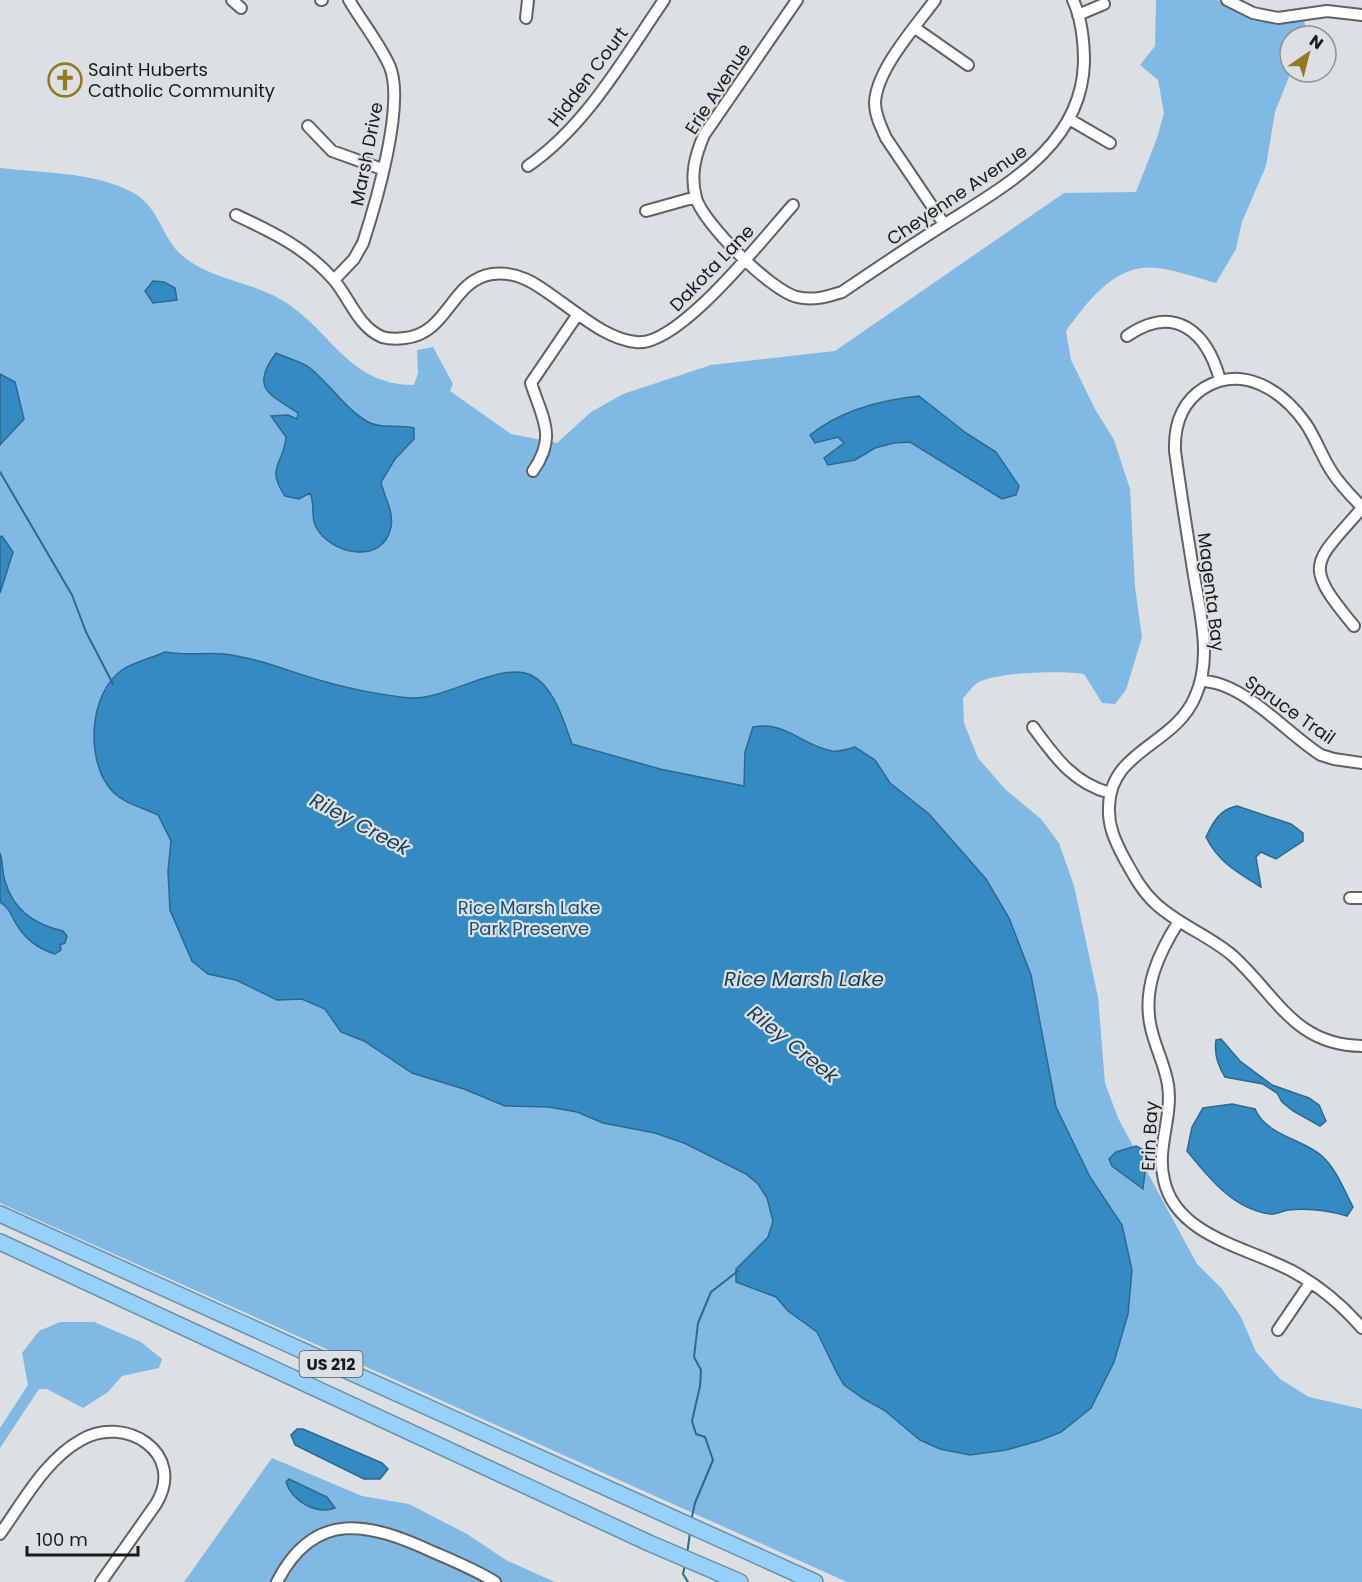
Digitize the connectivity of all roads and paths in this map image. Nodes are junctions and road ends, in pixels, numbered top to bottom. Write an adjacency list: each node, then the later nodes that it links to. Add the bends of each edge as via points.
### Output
1 (232, 0): 10 (street)
2 (349, 0): 22 (street, Marsh Drive, via 390,67 396,91)
3 (528, 0): 13 (street)
4 (664, 0): 21 (street, Hidden Court, via 572,128)
5 (797, 0): 23 (street, Erie Avenue, via 704,135 695,156)
6 (935, 0): 14 (street)
7 (1073, 0): 11 (street, Cheyenne Avenue)
8 (1227, 0): 12 (street, via 1253,13 1278,18 1327,11)
9 (1104, 4): 11 (street)
10 (241, 8)
11 (1078, 15): 18 (street, Cheyenne Avenue, via 1084,38 1083,74)
12 (1362, 15)
13 (526, 18)
14 (915, 28): 15 (street); 17 (street, via 882,77)
15 (968, 64)
16 (863, 102): 17 (street)
17 (875, 103): 27 (street, via 886,138)
18 (1069, 119): 20 (street); 27 (street, Cheyenne Avenue, via 1042,157)
19 (308, 126): 22 (street, via 332,151)
20 (1110, 143)
21 (528, 166)
22 (382, 168): 29 (street, Marsh Drive, via 363,243)
23 (696, 197): 25 (street); 28 (street, Erie Avenue, via 709,223)
24 (793, 205): 28 (street, Dakota Lane)
25 (646, 211)
26 (236, 215): 29 (street, Dakota Lane, via 282,237)
27 (944, 224): 28 (street, Cheyenne Avenue, via 842,292 827,297 794,297 778,289)
28 (745, 259): 30 (street, Dakota Lane, via 683,322 657,339 638,343 614,336)
29 (334, 280): 30 (street, Dakota Lane, via 366,327 391,338 412,338 428,332 471,284 493,274 529,279)
30 (578, 314): 33 (street, via 531,383 549,440)
31 (1126, 336): 32 (street, via 1154,322 1180,325 1203,339)
32 (1220, 380): 34 (street, Magenta Bay, via 1242,379 1262,384 1291,406 1333,474); 36 (street, Magenta Bay, via 1197,392 1188,402 1174,438 1203,639)
33 (533, 471)
34 (1362, 508): 35 (street, via 1326,550 1319,566 1322,585)
35 (1354, 626)
36 (1201, 681): 38 (street, Spruce Trail, via 1211,681 1243,696 1321,754); 39 (street, Magenta Bay, via 1187,712 1164,737 1125,765)
37 (1033, 727): 39 (street, via 1067,771 1089,786)
38 (1362, 763)
39 (1110, 792): 40 (street, Magenta Bay, via 1109,819 1118,846 1143,890)
40 (1179, 921): 41 (street, Magenta Bay, via 1232,956 1306,1031 1336,1043); 44 (street, Erin Bay, via 1157,959 1149,993 1150,1027 1168,1084 1162,1166 1168,1194 1179,1212 1195,1226)
41 (1362, 1046)
42 (0, 1214): 52 (highway, US 212)
43 (0, 1242): 51 (highway, US 212)
44 (1310, 1283): 45 (street); 46 (street, Erin Bay)
45 (1278, 1329)
46 (1362, 1329)
47 (0, 1534): 48 (street, via 44,1473 72,1446 100,1433 132,1434 149,1445 162,1462 165,1480 162,1493)
48 (100, 1582)
49 (277, 1582): 50 (street, via 299,1549 320,1535 363,1527 401,1537)
50 (495, 1582)
51 (740, 1582)
52 (815, 1582)

